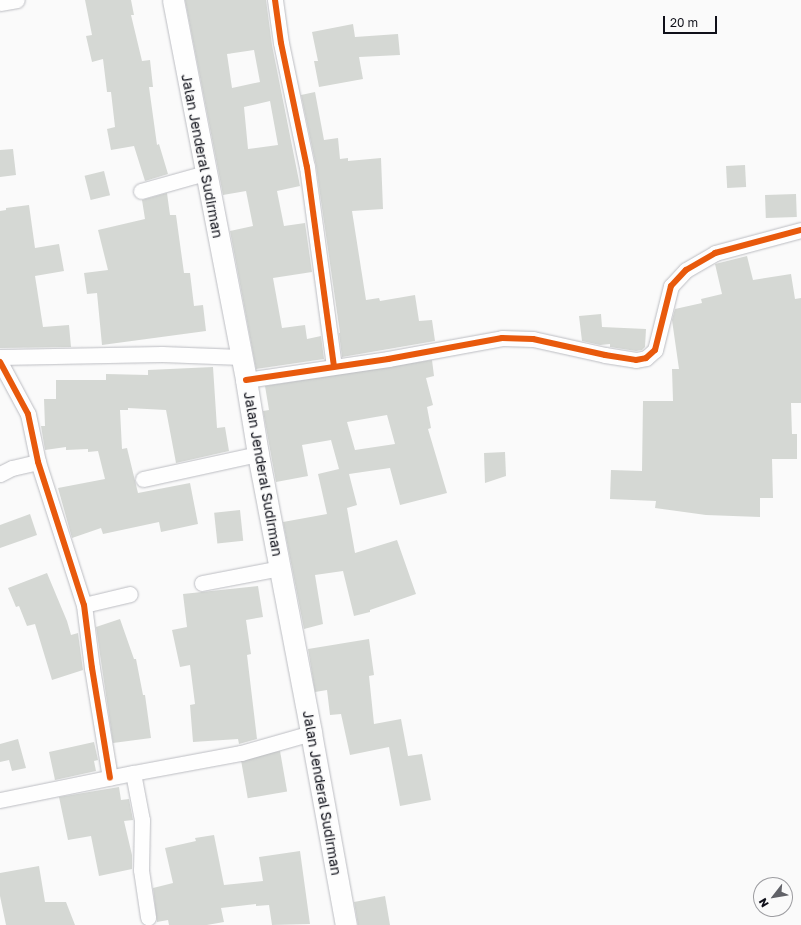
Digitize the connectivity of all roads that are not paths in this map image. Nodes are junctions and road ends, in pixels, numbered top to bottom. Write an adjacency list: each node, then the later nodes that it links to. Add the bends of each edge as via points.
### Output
1 (17, 0): 4 (street)
2 (172, 0): 5 (main road, Jalan Jenderal Sudirman)
3 (274, 0): 11 (street, via 307,167)
4 (0, 3)
5 (205, 173): 6 (street); 9 (main road, Jalan Jenderal Sudirman)
6 (141, 191)
7 (801, 230): 11 (street, via 715,253 686,270 671,286 655,350 646,358 620,358 533,339 502,338)
8 (0, 357): 9 (street, via 162,354)
9 (241, 357): 12 (main road, Jalan Jenderal Sudirman)
10 (0, 362): 14 (street, via 28,414)
11 (334, 366): 12 (street)
12 (246, 380): 13 (main road, Jalan Jenderal Sudirman)
13 (258, 454): 16 (street); 17 (main road, Jalan Jenderal Sudirman)
14 (38, 462): 15 (street, via 12,468); 20 (street)
15 (0, 474)
16 (143, 479)
17 (280, 568): 18 (street); 21 (main road, Jalan Jenderal Sudirman)
18 (202, 583)
19 (130, 594): 20 (street)
20 (84, 605): 23 (street)
21 (312, 733): 22 (street, via 241,753); 26 (main road, Jalan Jenderal Sudirman)
22 (133, 773): 23 (street); 25 (street, via 142,820 141,870)
23 (110, 778): 24 (street)
24 (0, 800)
25 (148, 917)
26 (346, 925)

